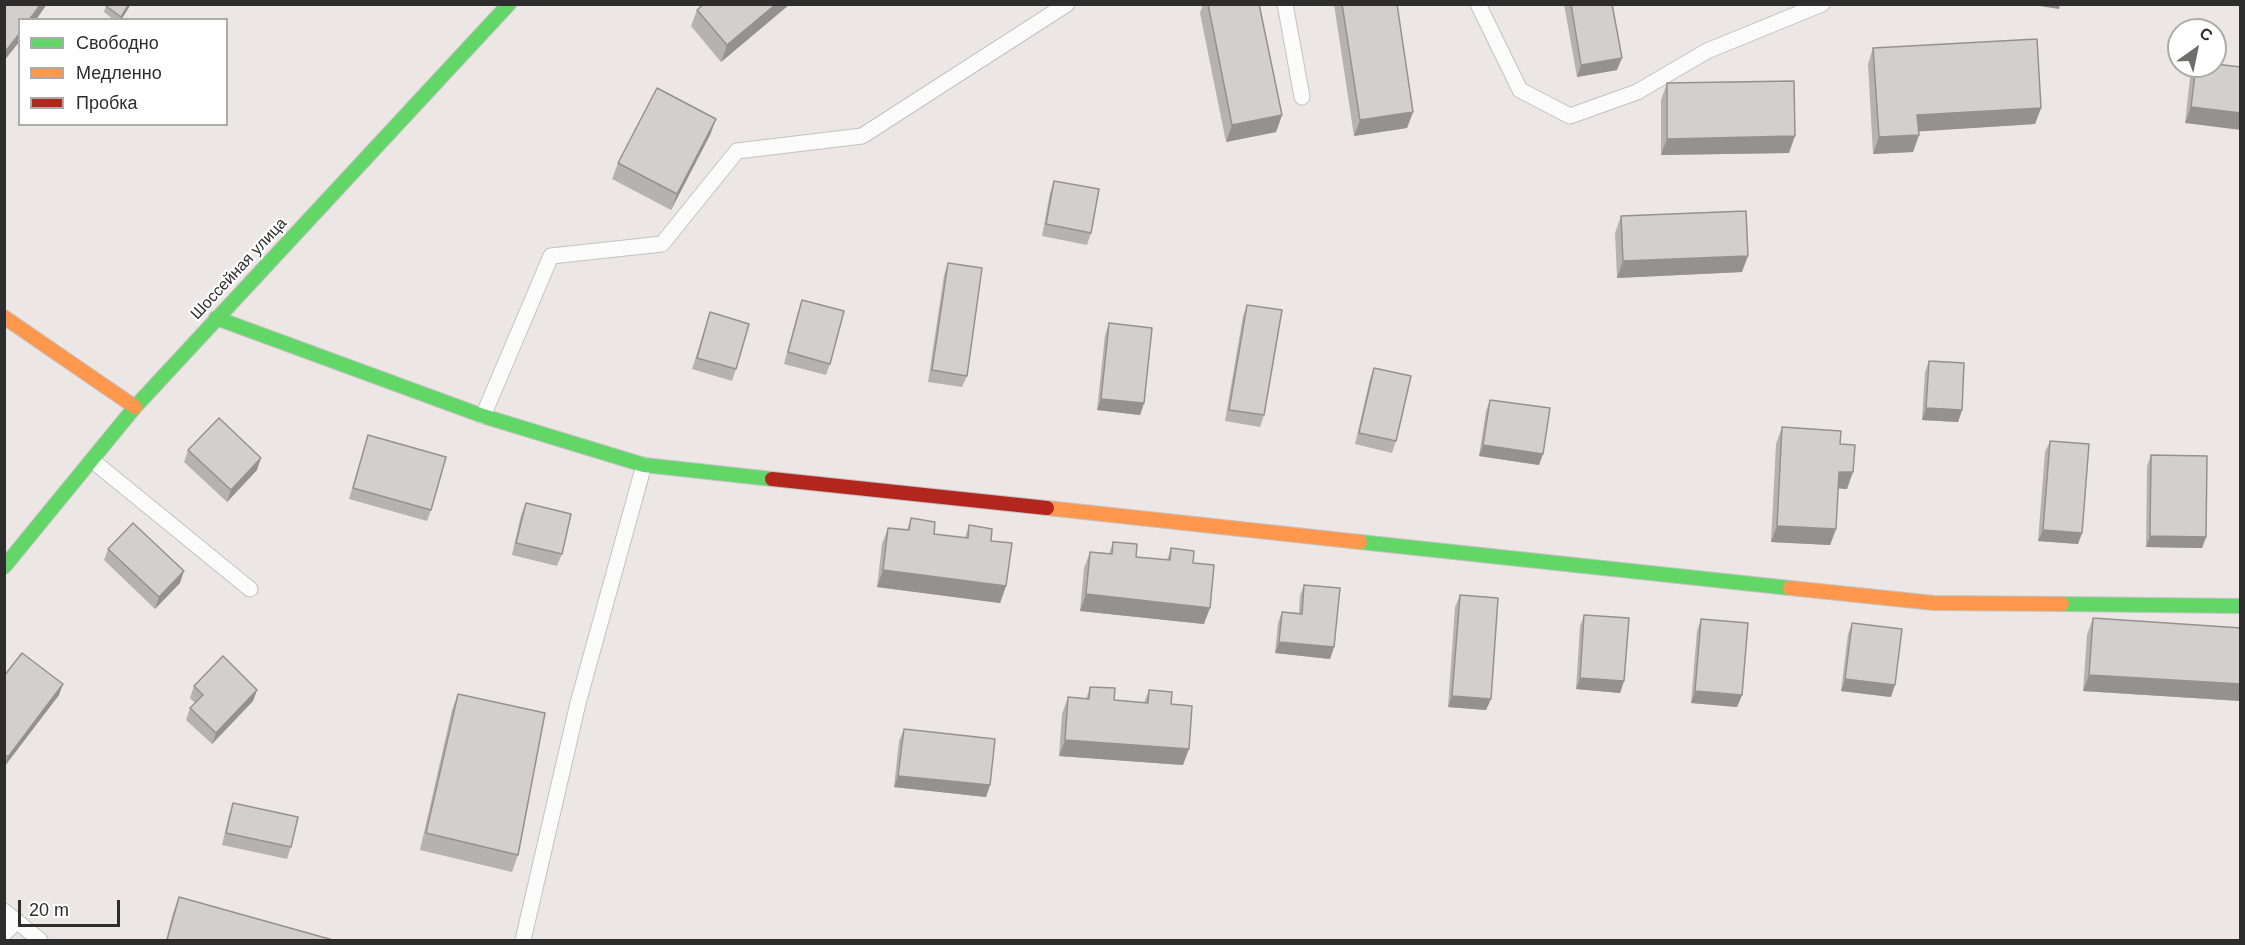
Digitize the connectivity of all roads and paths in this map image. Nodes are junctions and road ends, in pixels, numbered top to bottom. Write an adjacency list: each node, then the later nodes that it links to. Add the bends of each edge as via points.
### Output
1 (509, 4): 8 (street, Шоссейная улица)
2 (1067, 4): 10 (lane, via 862,136 737,151 662,244 551,256)
3 (1285, 4): 6 (lane)
4 (1478, 4): 5 (lane, via 1520,90 1569,116 1637,92 1707,51)
5 (1822, 4)
6 (1302, 97)
7 (4, 317): 9 (street)
8 (216, 318): 9 (street, Шоссейная улица); 10 (street)
9 (135, 407): 11 (street, Шоссейная улица)
10 (483, 416): 12 (street)
11 (93, 461): 13 (street, Шоссейная улица); 14 (lane)
12 (644, 465): 15 (street, via 1934,603); 20 (lane, via 578,703)
13 (4, 567)
14 (250, 589)
15 (2241, 606)
16 (4, 911): 17 (lane)
17 (17, 921): 18 (lane); 19 (lane)
18 (4, 934)
19 (40, 940)
20 (523, 940)

